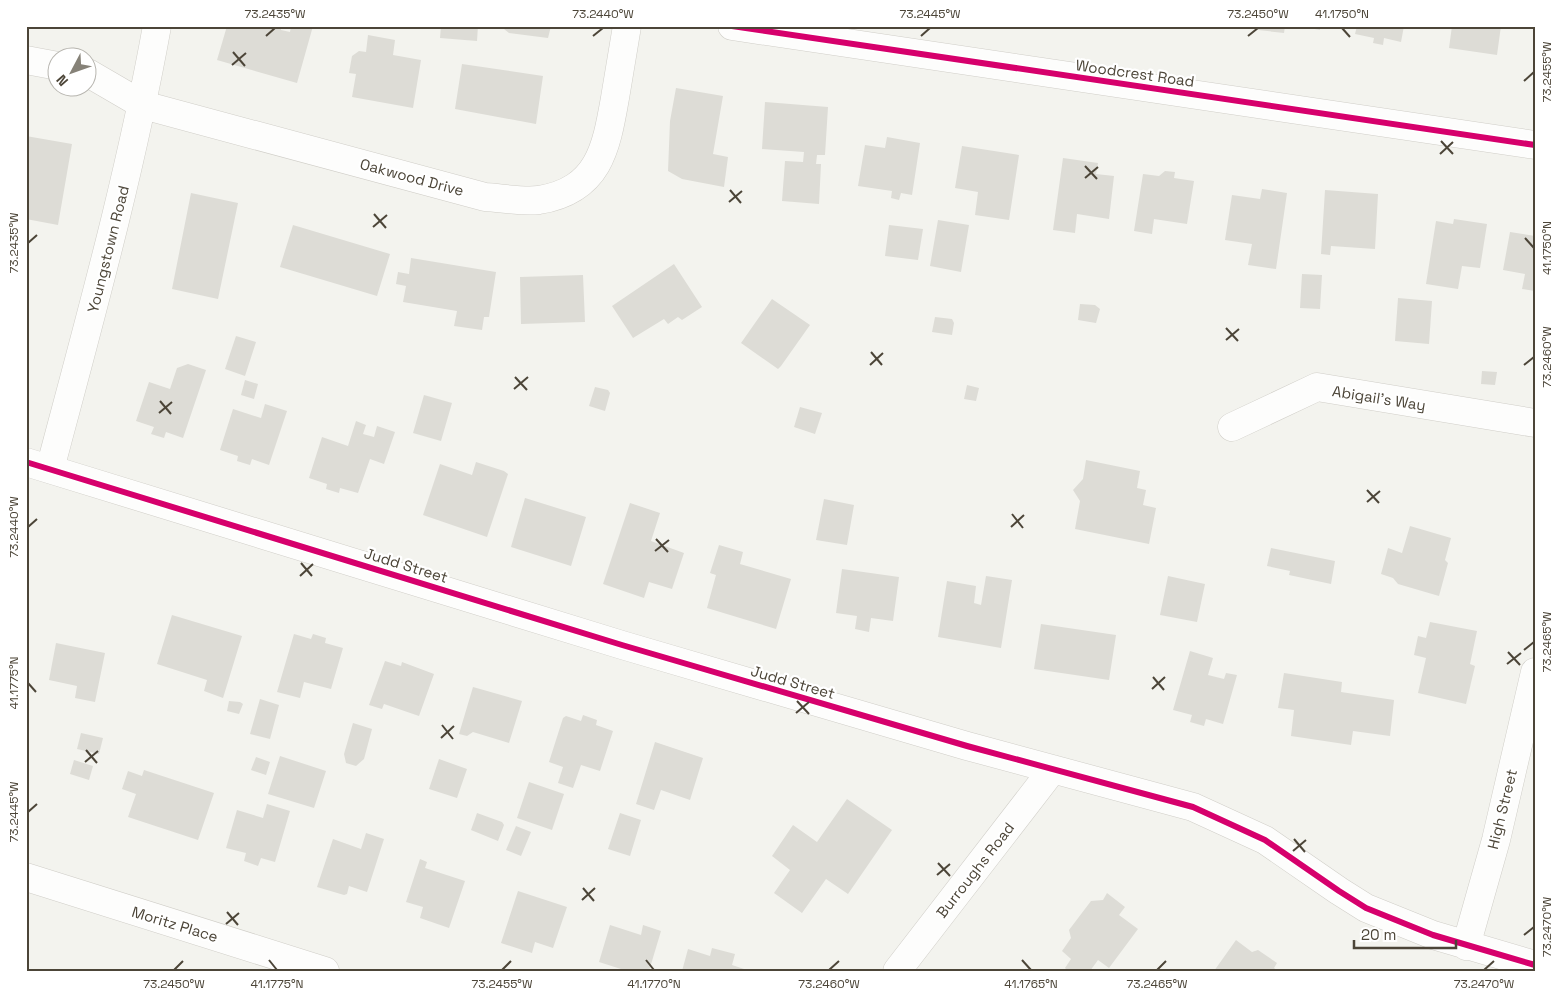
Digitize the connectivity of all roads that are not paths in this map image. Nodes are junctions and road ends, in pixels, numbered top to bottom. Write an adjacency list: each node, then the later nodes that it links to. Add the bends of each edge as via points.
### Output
1 (157, 26): 7 (street, Youngstown Road)
2 (627, 26): 7 (street, Oakwood Drive, via 608,135 600,159 591,173 576,186 538,200 485,197)
3 (732, 26): 8 (street, Woodcrest Road)
4 (26, 60): 5 (street)
5 (48, 64)
6 (98, 79): 7 (street, Oakwood Drive)
7 (143, 105): 11 (street, Youngstown Road, via 99,285)
8 (1535, 145)
9 (1535, 423): 10 (street, Abigail's Way, via 1317,387)
10 (1232, 426)
11 (38, 466): 13 (street, Judd Street, via 632,648)
12 (1535, 672): 15 (street, High Street, via 1496,840)
13 (1053, 769): 15 (street, Judd Street, via 1193,807 1264,840 1366,908); 18 (street, Burroughs Road)
14 (26, 877): 17 (street, Moritz Place)
15 (1466, 946): 16 (street, Judd Street)
16 (1535, 965)
17 (325, 971)
18 (897, 971)

